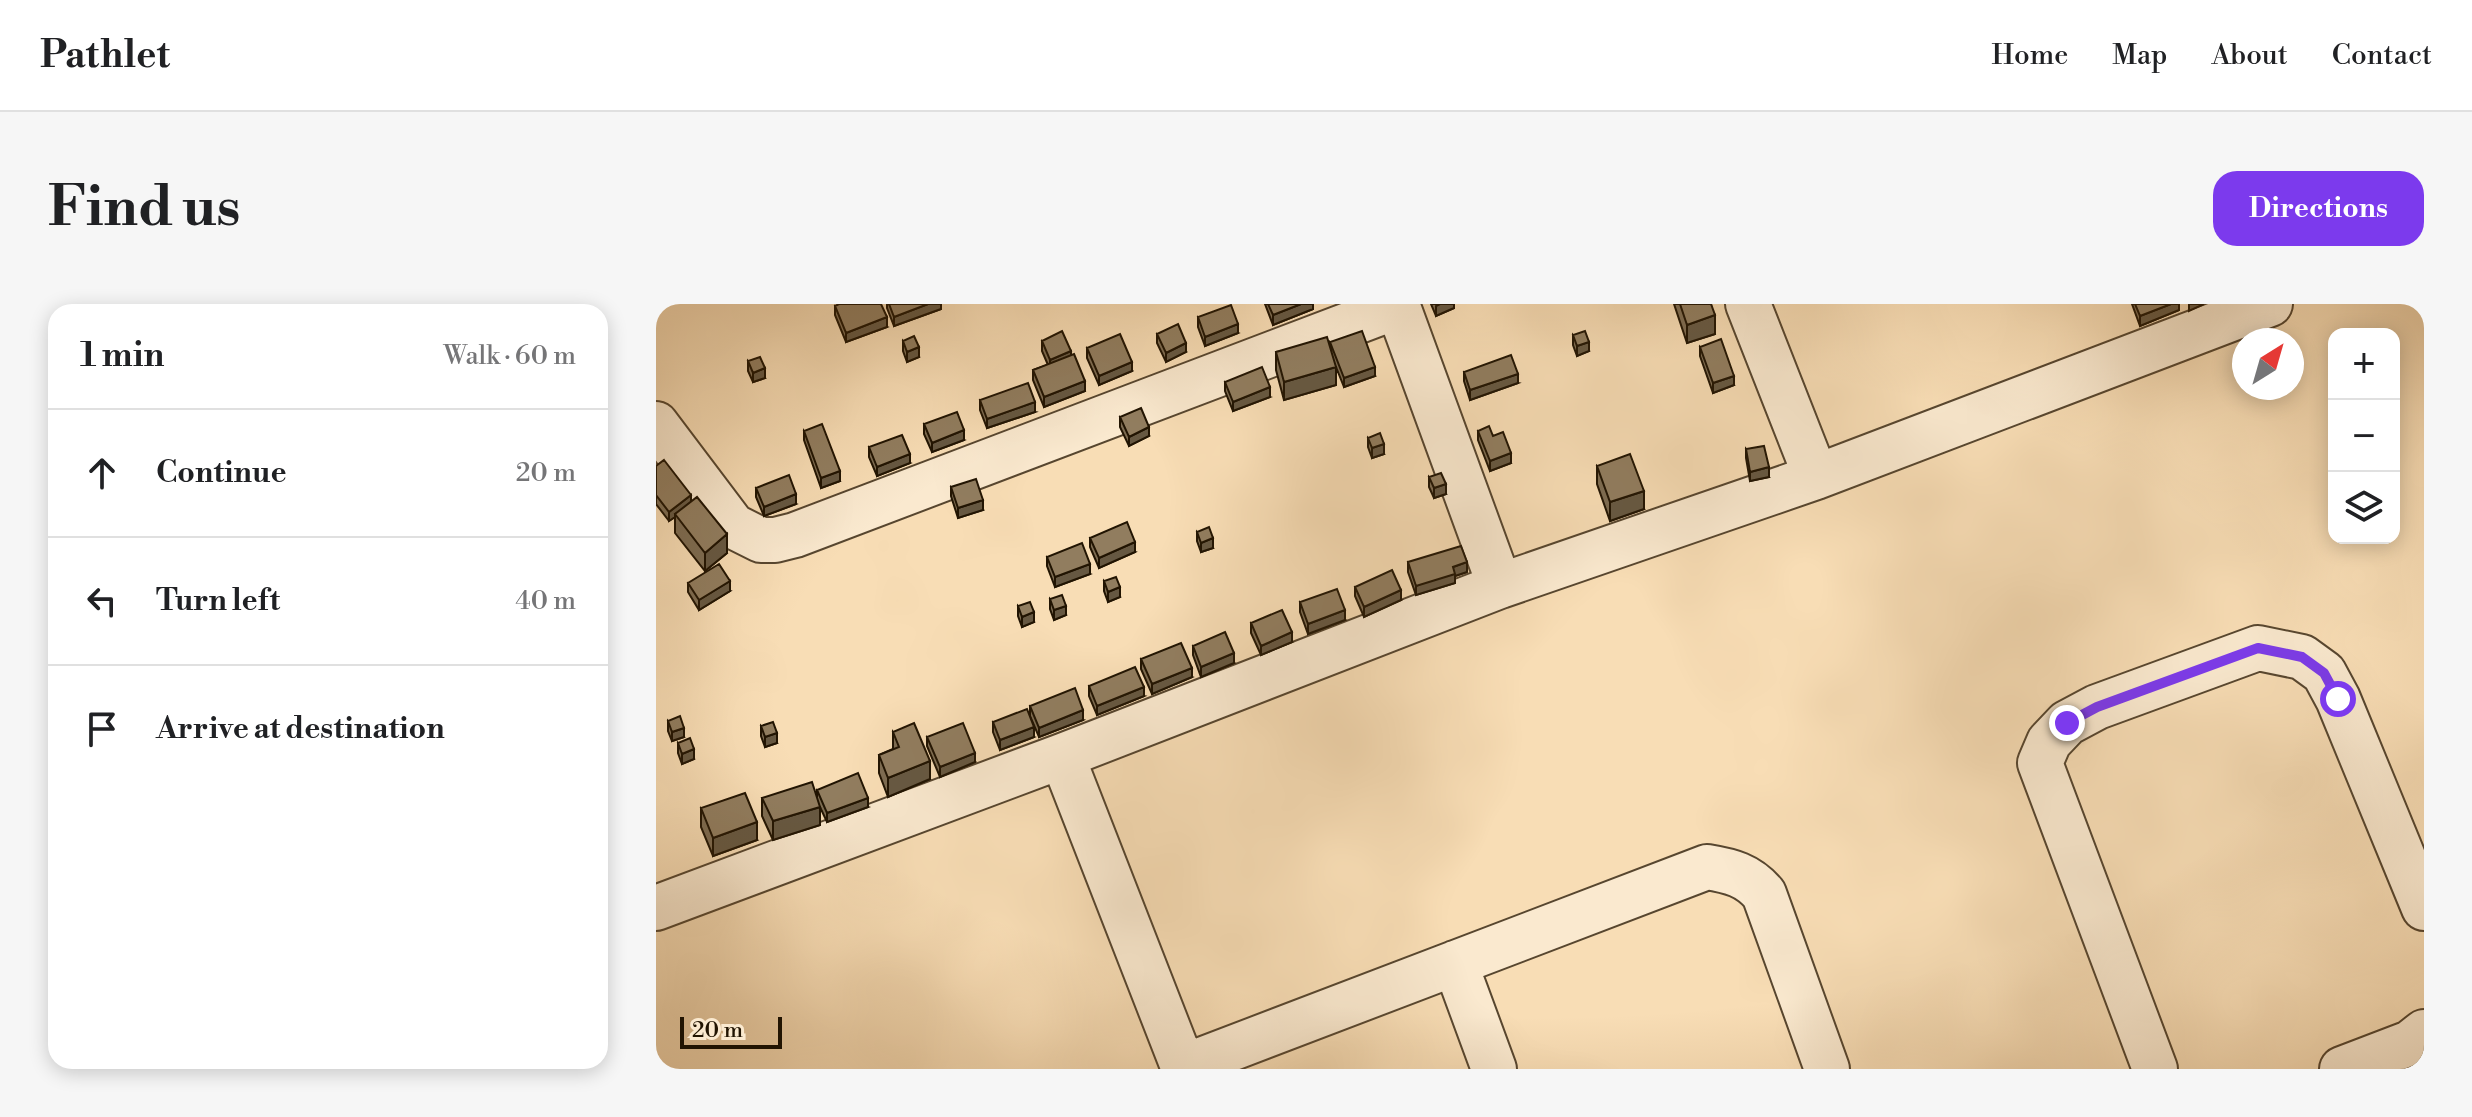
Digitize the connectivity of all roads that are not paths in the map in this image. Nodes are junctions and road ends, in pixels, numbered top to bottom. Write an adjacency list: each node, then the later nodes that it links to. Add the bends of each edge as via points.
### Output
1 (1748, 304): 5 (street)
2 (2270, 304): 5 (street)
3 (1398, 305): 4 (street, via 775,540 761,540 733,526); 6 (street)
4 (656, 424)
5 (1816, 477): 6 (street)
6 (1500, 586): 7 (street)
7 (1062, 756): 8 (street); 12 (street)
8 (656, 908)
9 (2424, 908): 15 (street, via 2338,699 2324,673 2302,657 2258,648 2067,723 2049,742 2040,763)
10 (1455, 963): 12 (street); 13 (street); 14 (street, via 1707,867 1736,872 1764,894)
11 (2424, 1032): 16 (street, via 2410,1043)
12 (1183, 1068)
13 (1494, 1069)
14 (1827, 1069)
15 (2155, 1069)
16 (2342, 1069)

